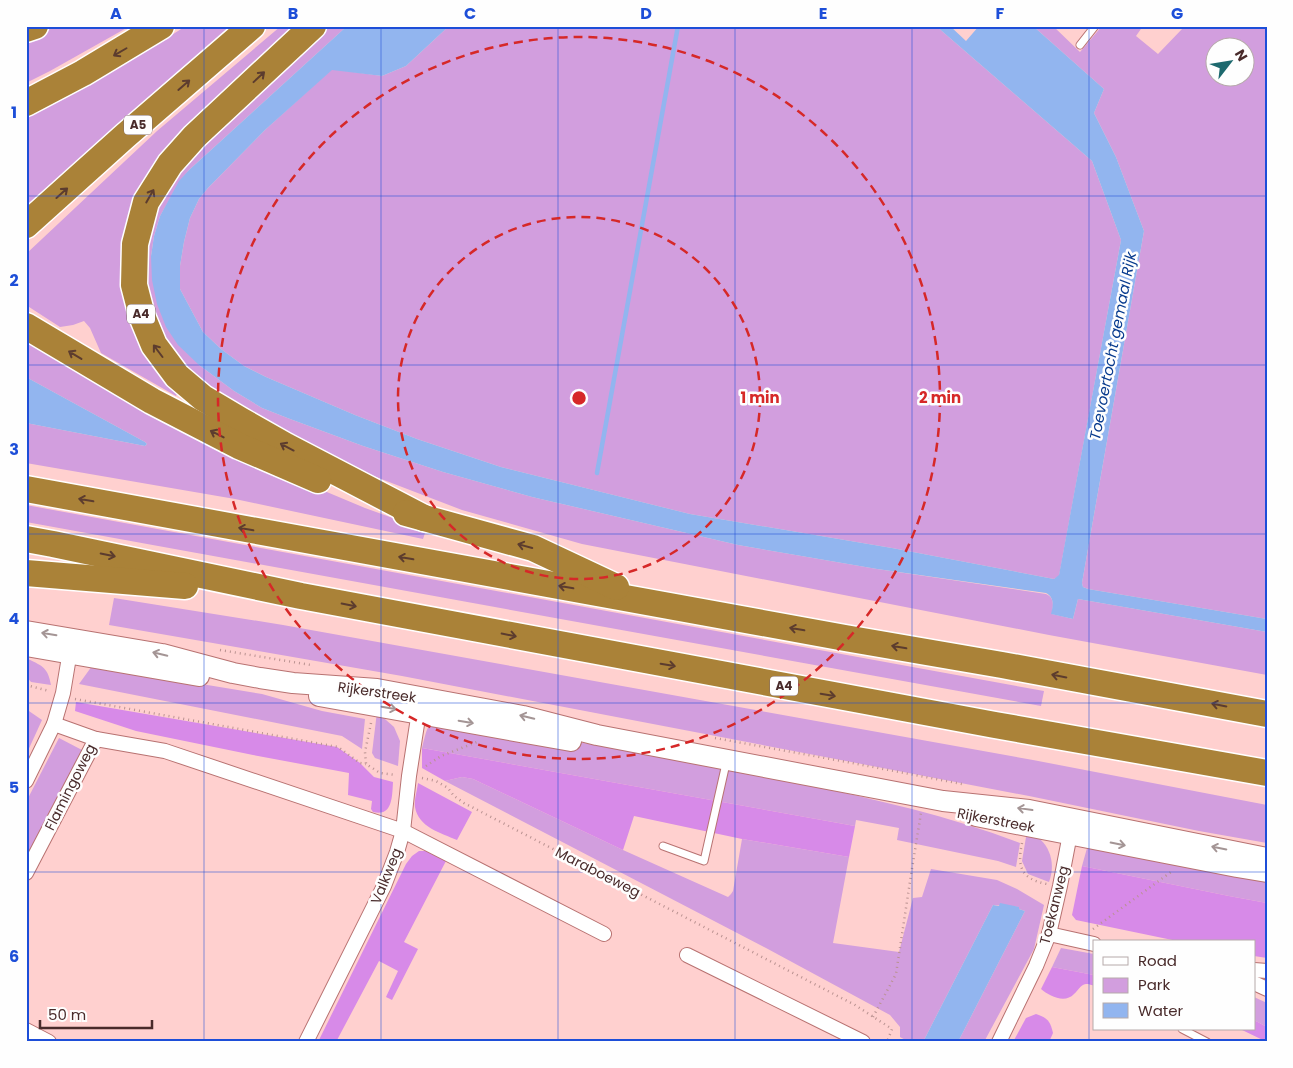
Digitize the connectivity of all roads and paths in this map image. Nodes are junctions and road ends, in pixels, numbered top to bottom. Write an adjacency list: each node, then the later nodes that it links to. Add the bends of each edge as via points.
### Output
1 (35, 26): 6 (highway)
2 (161, 26): 8 (highway, one-way to 8)
3 (252, 26): 9 (highway, A5, one-way to 3)
4 (313, 26): 12 (highway, A4, one-way to 4, via 286,446 203,398 177,376 154,345 134,285 135,244 146,202 170,164 195,136)
5 (1096, 26): 7 (lane)
6 (26, 29)
7 (1080, 45)
8 (26, 103)
9 (26, 225)
10 (26, 326): 12 (highway, A4, one-way to 10, via 369,501 238,446 152,401)
11 (26, 489): 16 (highway, A4, one-way to 11)
12 (424, 518): 16 (highway, A4, one-way to 12, via 533,548)
13 (26, 539): 15 (highway, A4, one-way to 15)
14 (26, 573): 15 (highway, A4)
15 (301, 596): 30 (highway, A4, one-way to 30)
16 (648, 602): 24 (highway, A4, one-way to 16)
17 (26, 631): 18 (street, Rijkerstreek, one-way to 17)
18 (71, 645): 19 (street, Rijkerstreek); 21 (street); 22 (street, Rijkerstreek); 23 (street, Rijkerstreek, one-way to 18, via 377,689 293,683 233,673 154,652)
19 (26, 646)
20 (26, 685): 21 (path)
21 (62, 693): 25 (street); 29 (path, Maraboeweg, via 78,700 338,747)
22 (374, 705): 23 (street, Rijkerstreek, one-way to 23); 29 (path, via 365,752)
23 (420, 706): 28 (street, Rijkerstreek); 31 (street, Valkweg)
24 (1267, 714)
25 (54, 724): 26 (street, Flamingoweg); 32 (street)
26 (96, 739): 36 (street, via 165,751); 41 (street, Flamingoweg)
27 (484, 739): 31 (path, via 441,756)
28 (726, 763): 33 (street, Rijkerstreek); 35 (street, Rijkerstreek, one-way to 28, via 1029,810 943,800); 37 (lane, via 704,861)
29 (366, 764): 31 (path, Maraboeweg, via 380,773)
30 (1267, 773)
31 (409, 776): 36 (street, Valkweg); 48 (path, Maraboeweg, via 436,781 464,803)
32 (26, 782)
33 (922, 806): 34 (street, Rijkerstreek); 48 (path, via 896,974)
34 (1026, 825): 35 (street, Rijkerstreek); 42 (path, via 1019,860 1021,868 1031,879)
35 (1071, 827): 38 (street, Rijkerstreek, one-way to 35); 40 (street, Rijkerstreek, one-way to 40); 42 (street, Toekanweg)
36 (403, 831): 43 (street); 52 (street, Valkweg, via 384,886)
37 (663, 846)
38 (1267, 858)
39 (1172, 871): 45 (path)
40 (1267, 872)
41 (26, 873)
42 (1060, 886): 44 (street, Toekanweg)
43 (604, 934)
44 (1049, 934): 45 (street); 55 (street, Toekanweg)
45 (1076, 941): 46 (street)
46 (1093, 944)
47 (687, 955): 53 (street)
48 (873, 1017): 54 (path, Maraboeweg, via 892,1029)
49 (26, 1030): 51 (street)
50 (1184, 1030): 56 (lane)
51 (49, 1042)
52 (306, 1042)
53 (863, 1042)
54 (887, 1042)
55 (999, 1042)
56 (1207, 1042)

